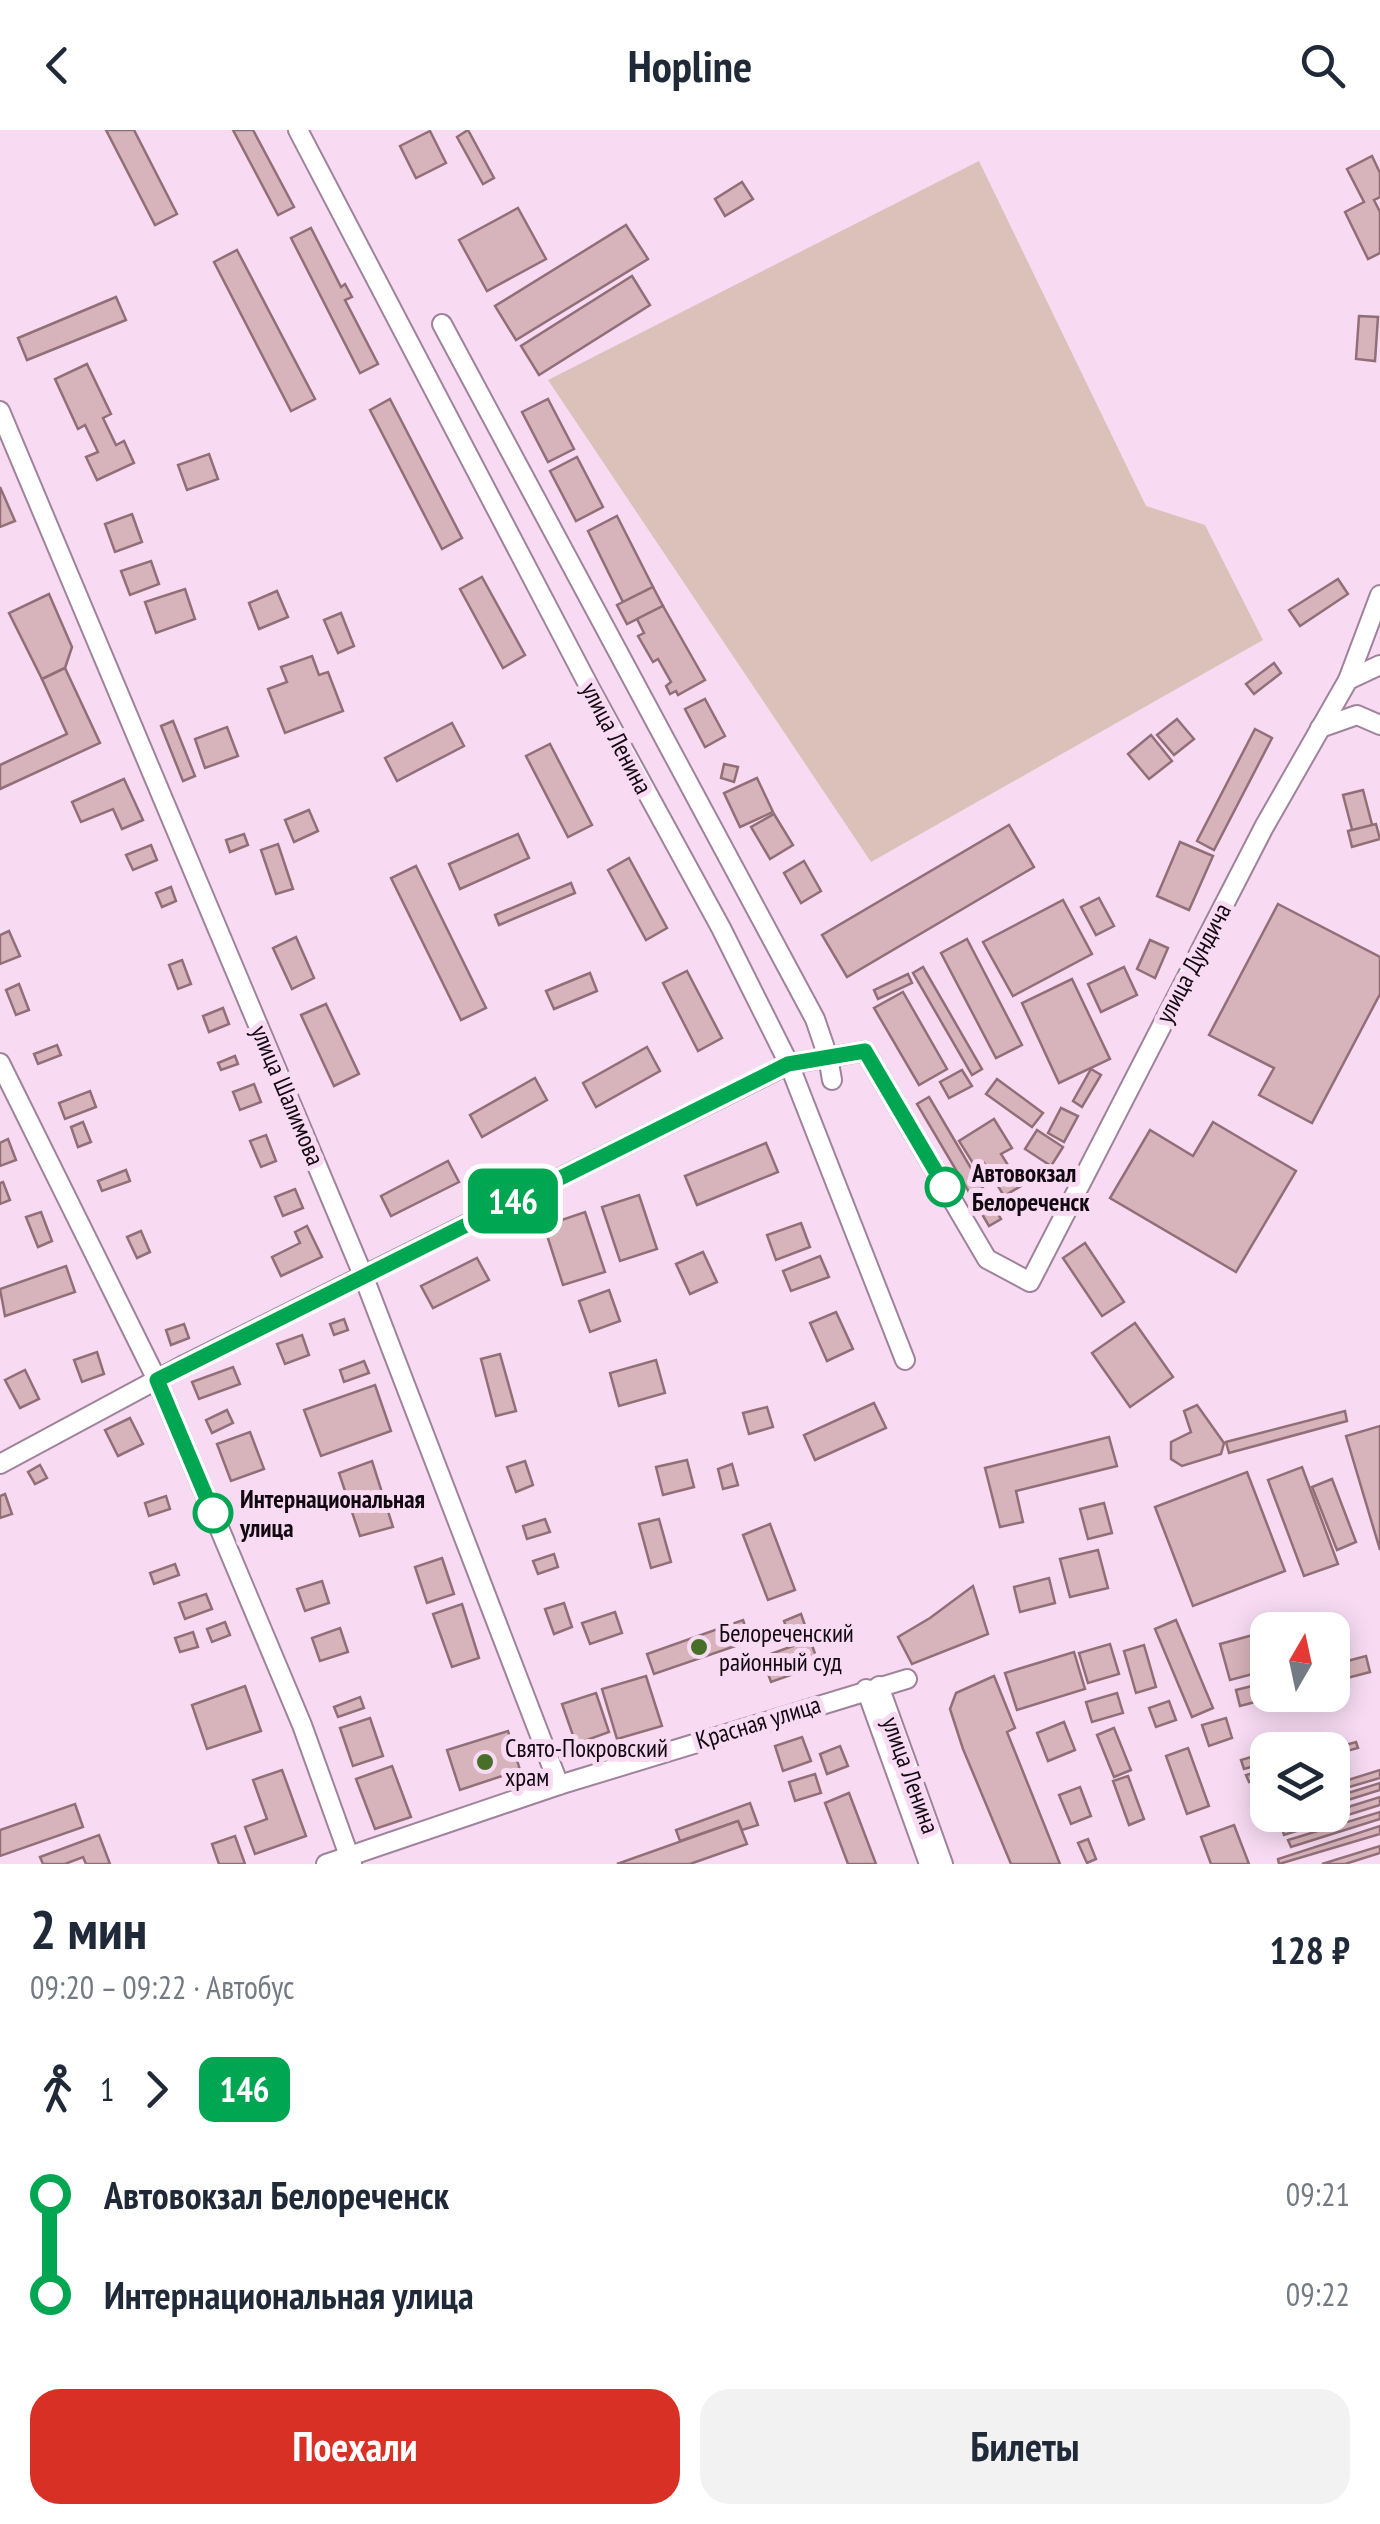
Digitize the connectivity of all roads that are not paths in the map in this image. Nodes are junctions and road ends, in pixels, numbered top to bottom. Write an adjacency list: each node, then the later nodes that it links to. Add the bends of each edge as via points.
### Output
1 (298, 130): 11 (street, улица Ленина)
2 (442, 324): 9 (street, via 815,1019)
3 (0, 412): 13 (street, улица Шалимова)
4 (1380, 595): 6 (street, улица Дундича)
5 (1380, 666): 6 (street)
6 (1348, 680): 8 (street, улица Дундича)
7 (1380, 725): 8 (street, via 1357,715)
8 (1320, 728): 9 (street, улица Дундича, via 1030,1282 987,1260 865,1051)
9 (828, 1057): 11 (street); 12 (street)
10 (0, 1064): 15 (street)
11 (788, 1064): 13 (street); 14 (street, улица Ленина)
12 (832, 1080)
13 (364, 1274): 15 (street); 19 (street, улица Шалимова)
14 (905, 1360)
15 (157, 1380): 16 (street); 20 (street, via 302,1725)
16 (0, 1464)
17 (907, 1679): 18 (street, Красная улица)
18 (872, 1688): 19 (street, Красная улица); 22 (street, улица Ленина); 23 (street, улица Ленина)
19 (559, 1785): 20 (street, Красная улица)
20 (350, 1860): 21 (street, Красная улица)
21 (326, 1864)
22 (930, 1864)
23 (943, 1864)

